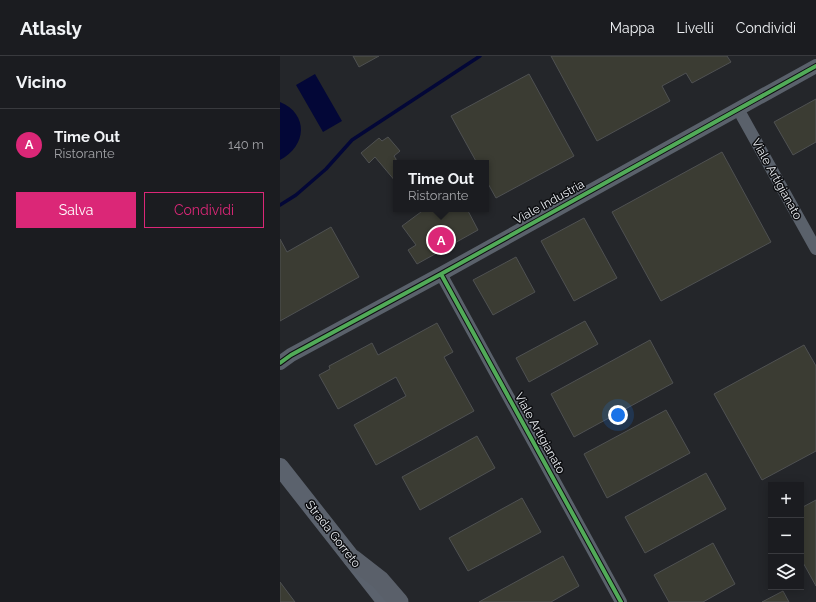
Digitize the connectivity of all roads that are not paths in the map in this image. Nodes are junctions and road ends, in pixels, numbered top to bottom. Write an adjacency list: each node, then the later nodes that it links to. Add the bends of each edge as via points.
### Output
1 (816, 66): 2 (street, Viale Industria)
2 (738, 109): 3 (street, Viale Artigianato); 4 (street, Viale Industria)
3 (816, 249)
4 (441, 274): 5 (street, Viale Industria); 10 (street, Viale Artigianato)
5 (284, 358)
6 (280, 467): 7 (main road, Strada Gorreto)
7 (353, 559): 8 (main road, Strada Gorreto); 9 (highway, via 380,580)
8 (386, 602)
9 (399, 602)
10 (621, 602)

